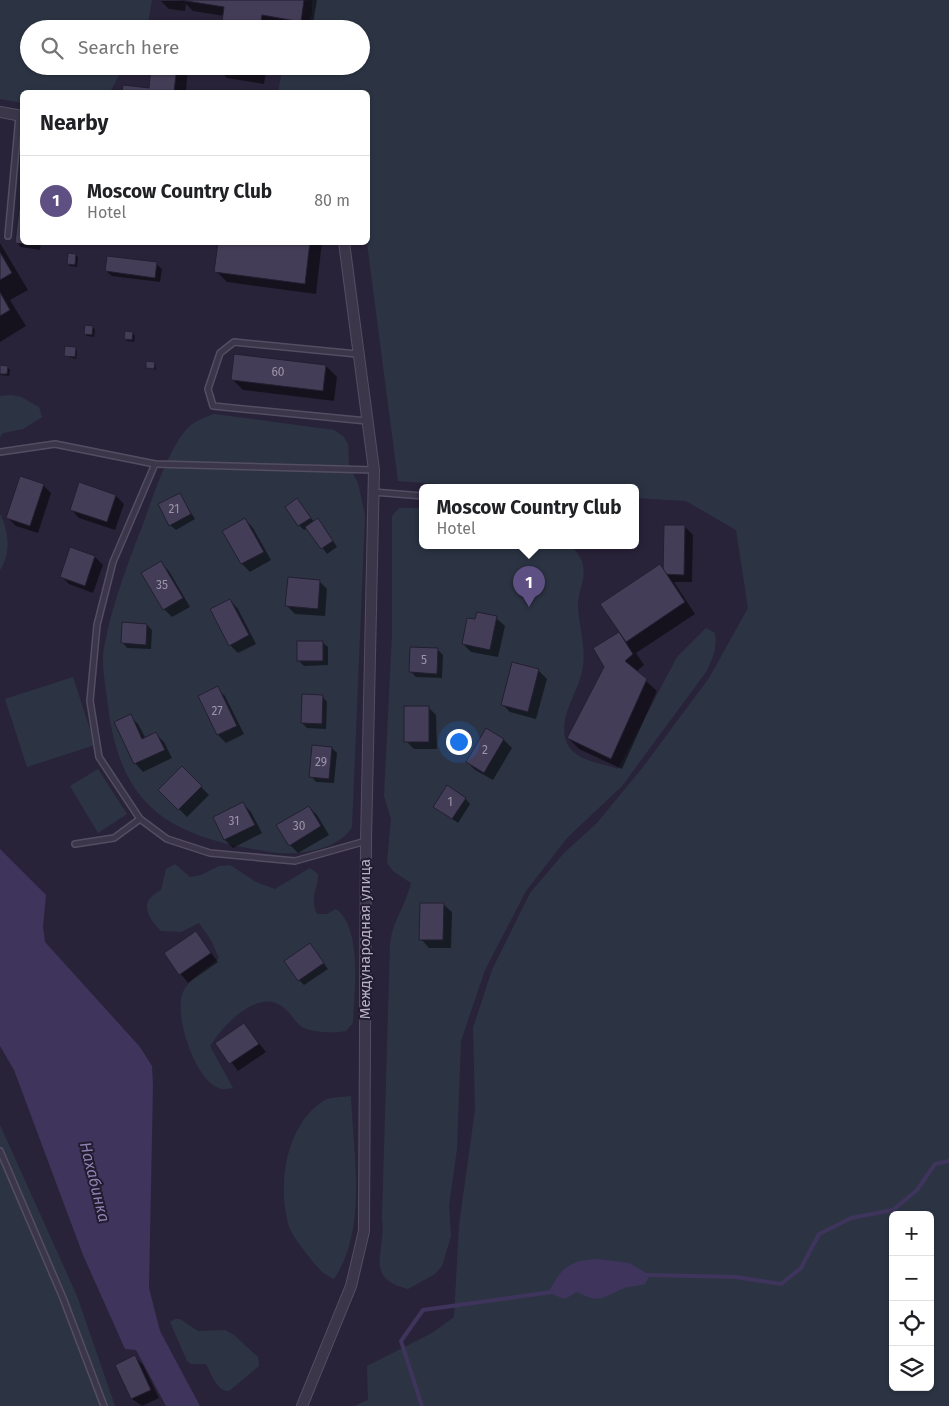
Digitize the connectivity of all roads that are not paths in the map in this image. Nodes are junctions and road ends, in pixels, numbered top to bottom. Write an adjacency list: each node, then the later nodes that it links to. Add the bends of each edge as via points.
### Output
1 (0, 112): 2 (street)
2 (20, 116)
3 (20, 125): 4 (lane)
4 (8, 236)
5 (344, 245): 6 (street, Международная улица)
6 (357, 354): 7 (street, Международная улица); 7 (lane, via 234,342 220,353 208,389 213,406)
7 (367, 421): 10 (street, Международная улица)
8 (0, 452): 9 (lane, via 55,444)
9 (155, 464): 10 (lane); 13 (lane, via 113,562 97,625 90,701 99,757)
10 (374, 470): 11 (street, Международная улица)
11 (373, 492): 12 (lane); 14 (street, Международная улица)
12 (419, 496)
13 (140, 819): 14 (lane, via 168,839 210,853 295,861); 15 (lane, via 114,838)
14 (366, 841): 17 (street, Международная улица, via 364,1231 351,1286)
15 (75, 844)
16 (0, 1151): 18 (lane, via 64,1298)
17 (304, 1402)
18 (104, 1406)

